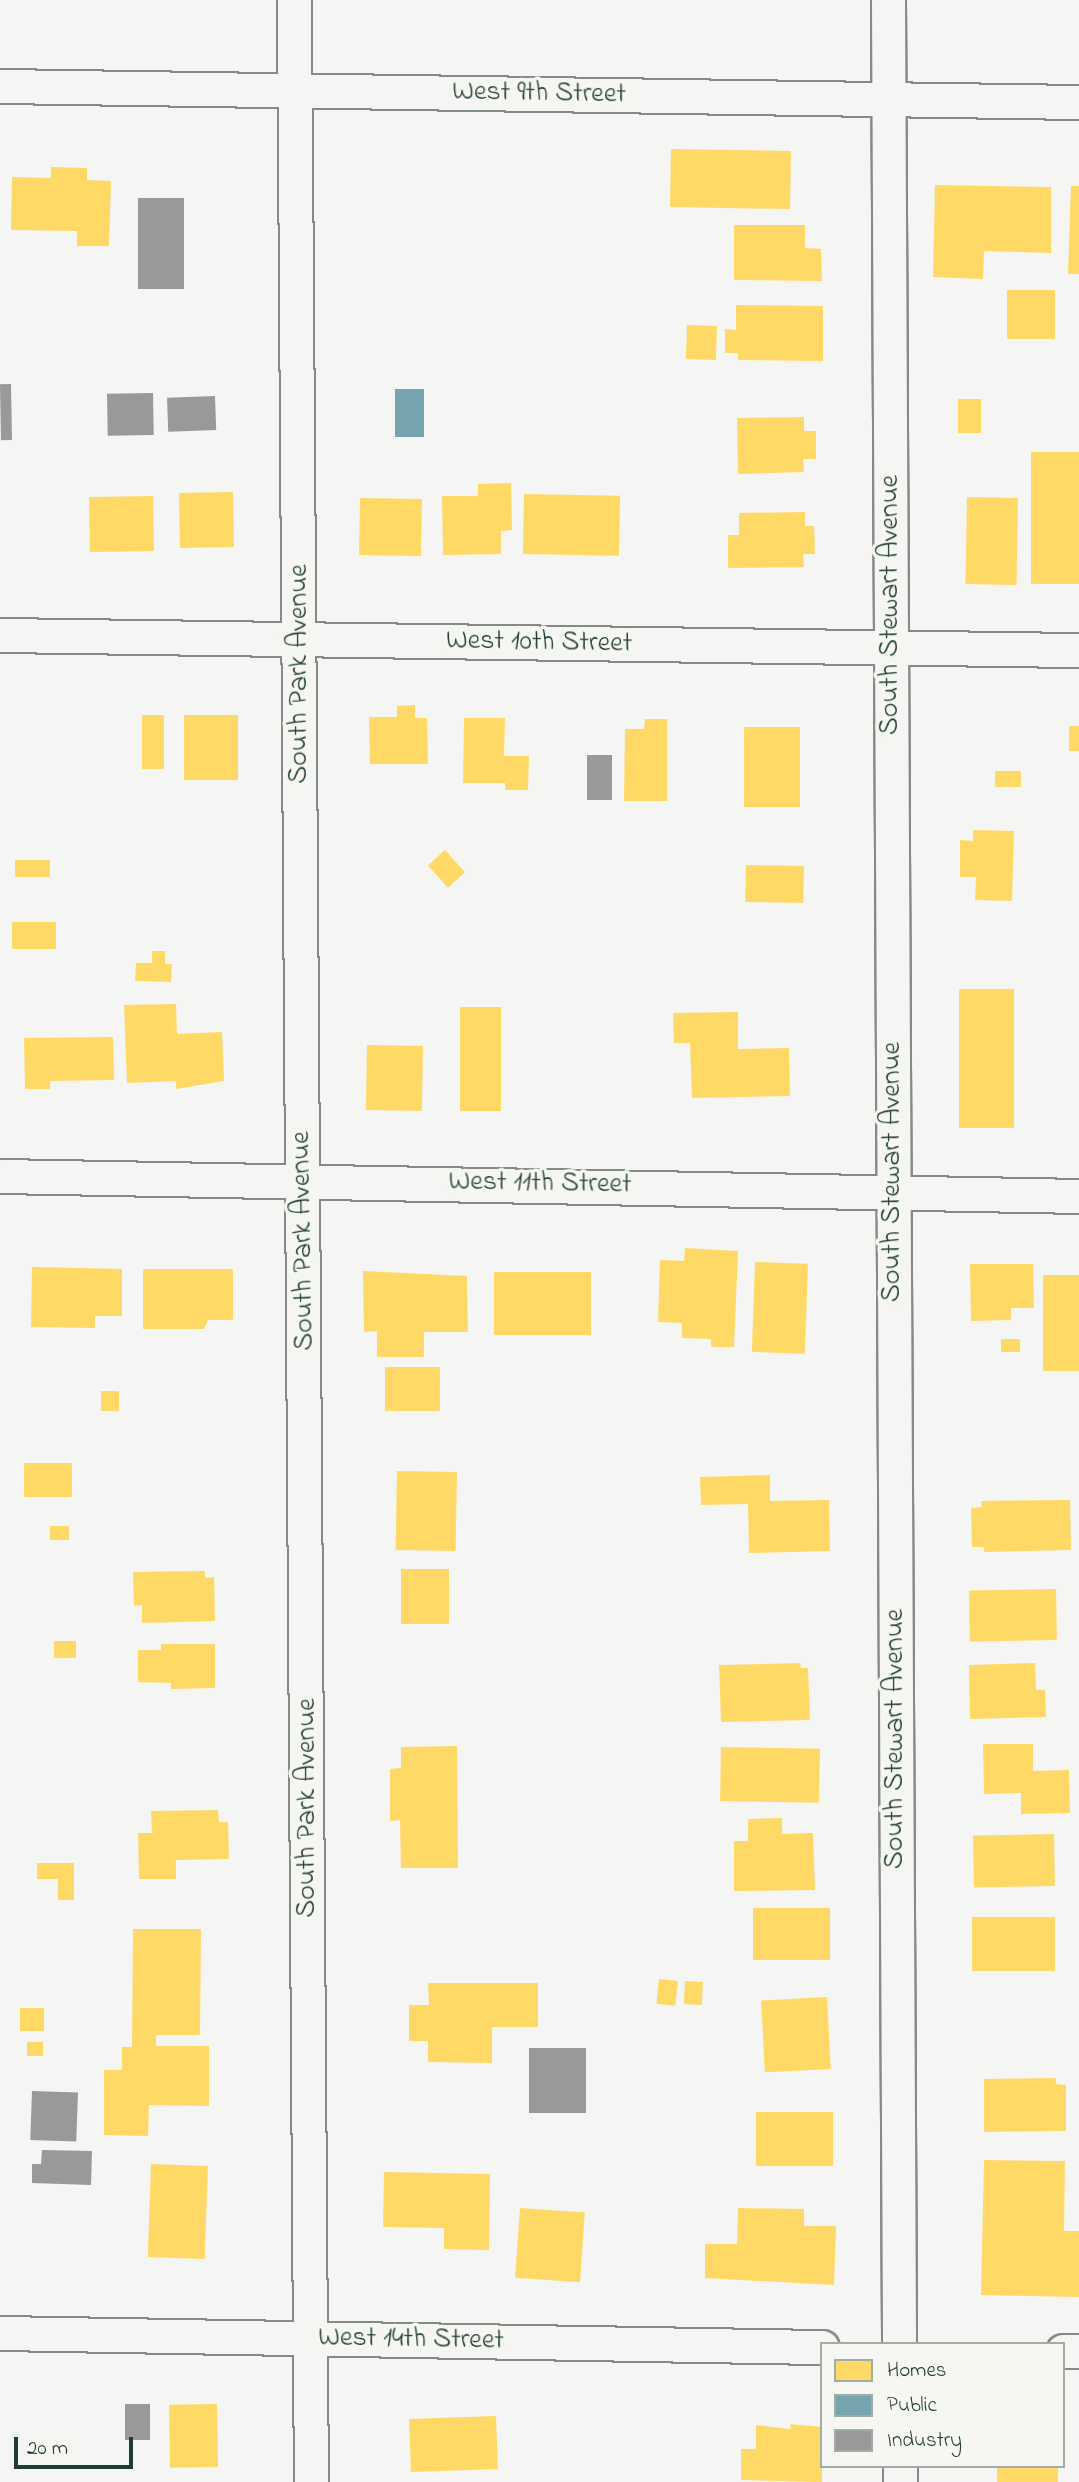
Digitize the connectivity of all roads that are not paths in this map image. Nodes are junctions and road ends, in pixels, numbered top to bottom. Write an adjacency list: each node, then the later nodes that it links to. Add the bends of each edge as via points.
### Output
1 (294, 0): 4 (street, South Park Avenue)
2 (888, 0): 5 (street, South Stewart Avenue)
3 (0, 86): 4 (street, West 9th Street)
4 (295, 91): 5 (street, West 9th Street); 8 (street, South Park Avenue)
5 (888, 99): 6 (street, West 9th Street); 9 (street, South Stewart Avenue)
6 (1079, 102)
7 (0, 635): 8 (street, West 10th Street)
8 (300, 640): 9 (street, West 10th Street); 12 (street, South Park Avenue)
9 (891, 647): 10 (street, West 10th Street); 13 (street, South Stewart Avenue)
10 (1079, 650)
11 (0, 1176): 12 (street, West 11th Street)
12 (304, 1180): 13 (street, West 11th Street); 16 (street, South Park Avenue)
13 (893, 1191): 14 (street, West 11th Street); 17 (street, South Stewart Avenue)
14 (1079, 1196)
15 (0, 2333): 16 (street, West 14th Street)
16 (311, 2338): 18 (street, West 14th Street); 19 (street, South Park Avenue)
17 (899, 2342)
18 (820, 2347)
19 (311, 2482)

